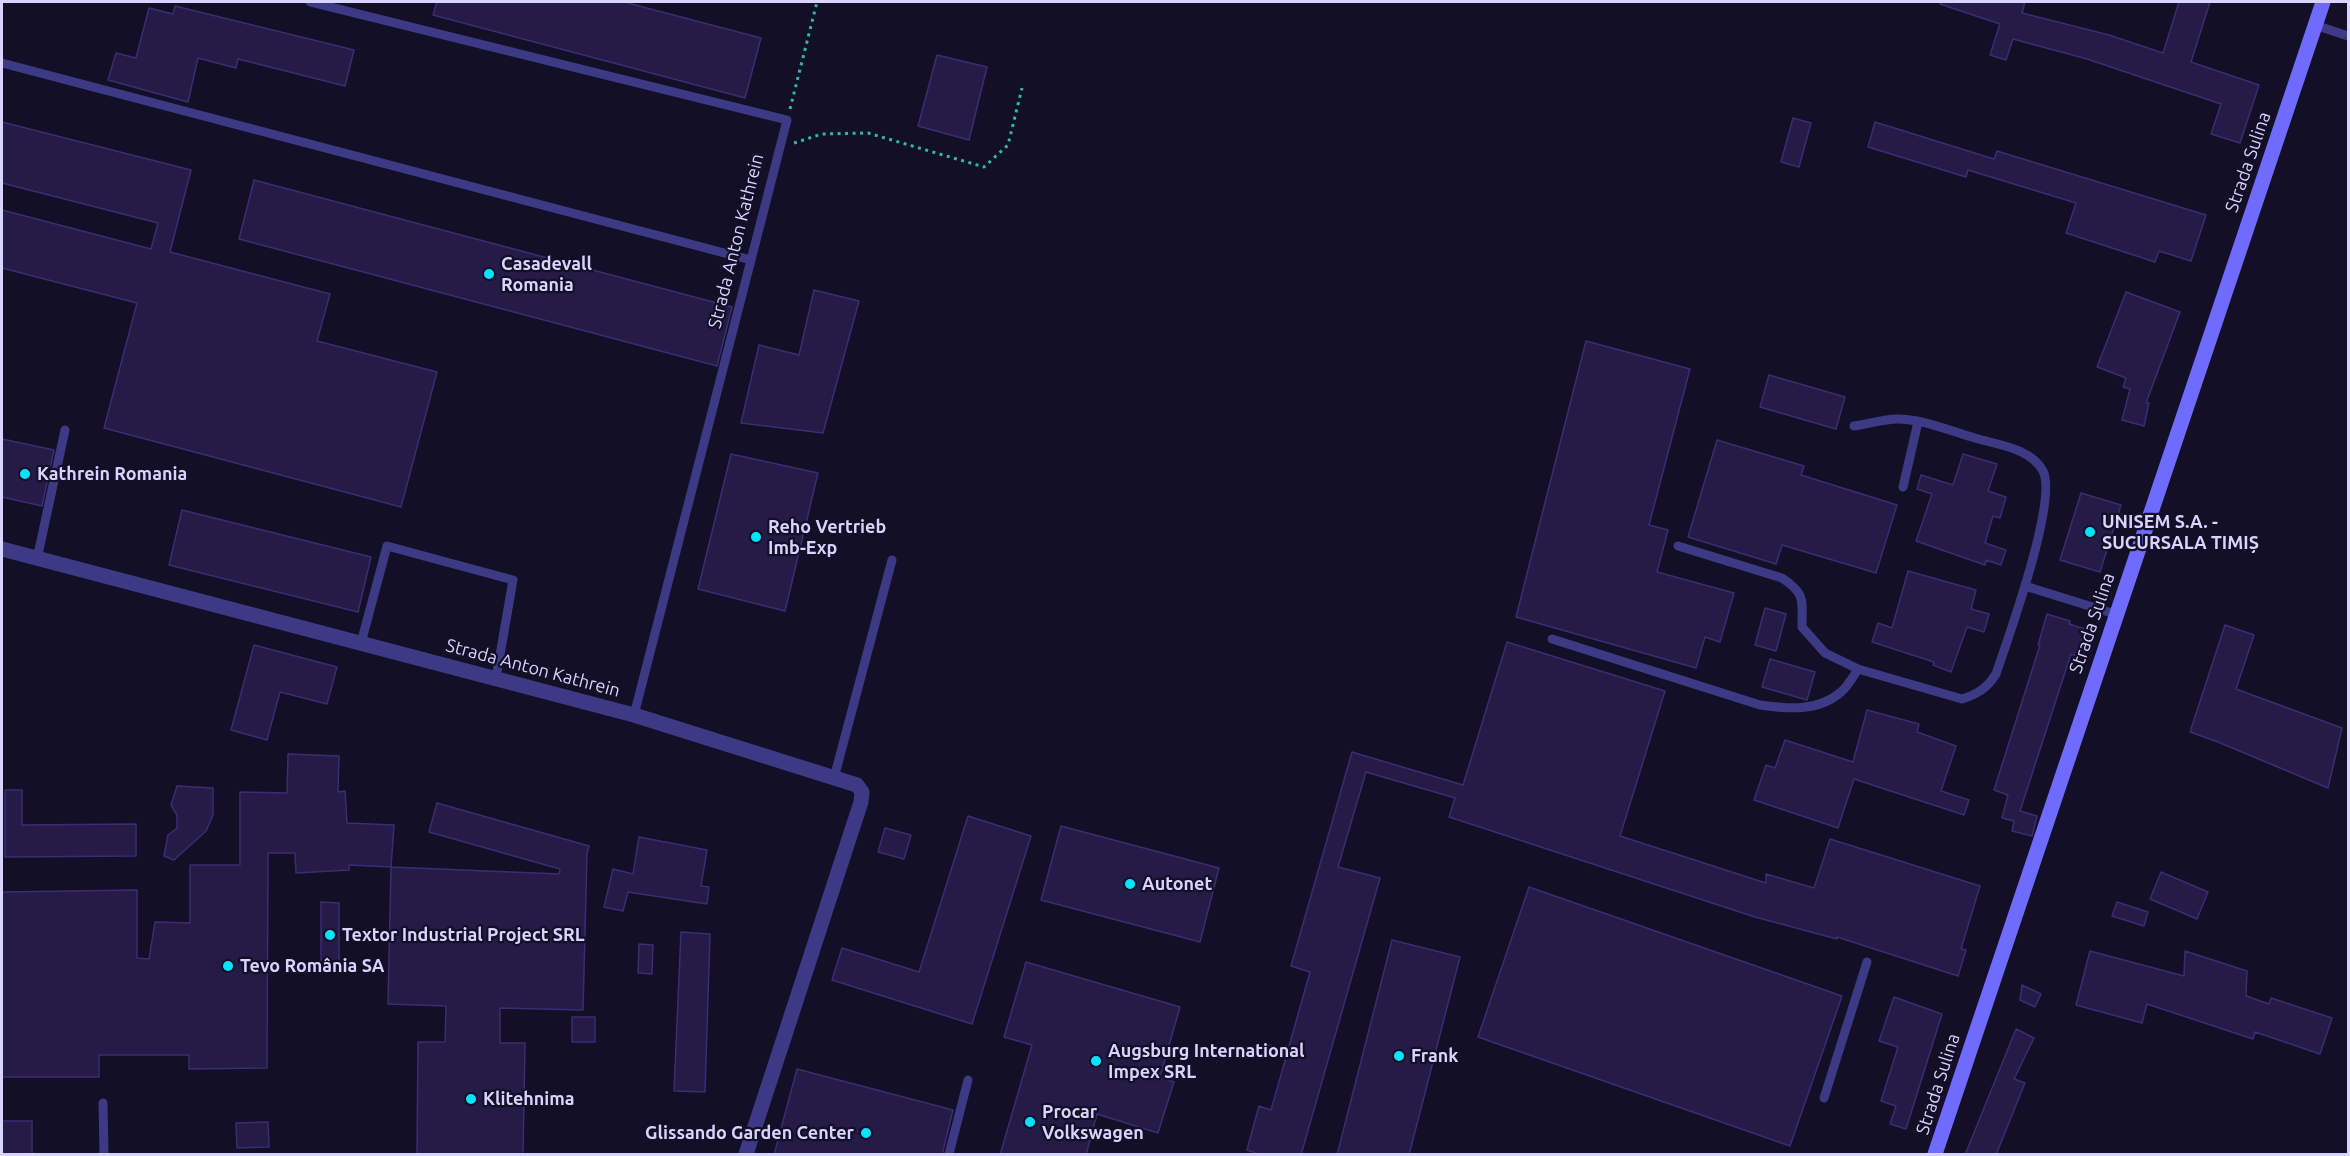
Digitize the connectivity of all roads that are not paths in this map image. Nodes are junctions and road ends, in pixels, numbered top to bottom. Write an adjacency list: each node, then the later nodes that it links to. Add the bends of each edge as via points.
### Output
1 (310, 2): 6 (lane, Strada Anton Kathrein, via 787,120)
2 (2323, 2): 3 (street, Strada Sulina)
3 (2314, 25): 4 (lane); 16 (street, Strada Sulina)
4 (2349, 36)
5 (2, 63): 6 (lane)
6 (751, 260): 21 (lane, Strada Anton Kathrein)
7 (1918, 422): 8 (lane, via 1896,419); 10 (lane); 15 (lane, via 2025,453 2043,471 2045,508)
8 (1854, 426)
9 (65, 430): 13 (lane)
10 (1903, 487)
11 (1678, 546): 19 (lane, via 1782,578 1802,595 1802,627 1811,639 1825,653)
12 (2, 549): 13 (street, Strada Anton Kathrein)
13 (37, 559): 18 (street, Strada Anton Kathrein)
14 (892, 560): 22 (lane)
15 (2025, 586): 16 (lane); 19 (lane, via 1996,674 1977,694 1962,699)
16 (2115, 614): 30 (street, Strada Sulina)
17 (1552, 639): 19 (lane, via 1760,705 1784,708 1822,703 1841,692)
18 (361, 643): 20 (street, Strada Anton Kathrein); 20 (lane, via 387,546 513,580)
19 (1858, 669)
20 (496, 678): 21 (street, Strada Anton Kathrein)
21 (634, 715): 22 (street)
22 (834, 778): 28 (street, via 856,785 862,792 861,802)
23 (1867, 962): 25 (lane)
24 (968, 1080): 29 (lane)
25 (1824, 1098)
26 (103, 1103): 27 (lane)
27 (104, 1155)
28 (746, 1155)
29 (949, 1155)
30 (1935, 1155)

